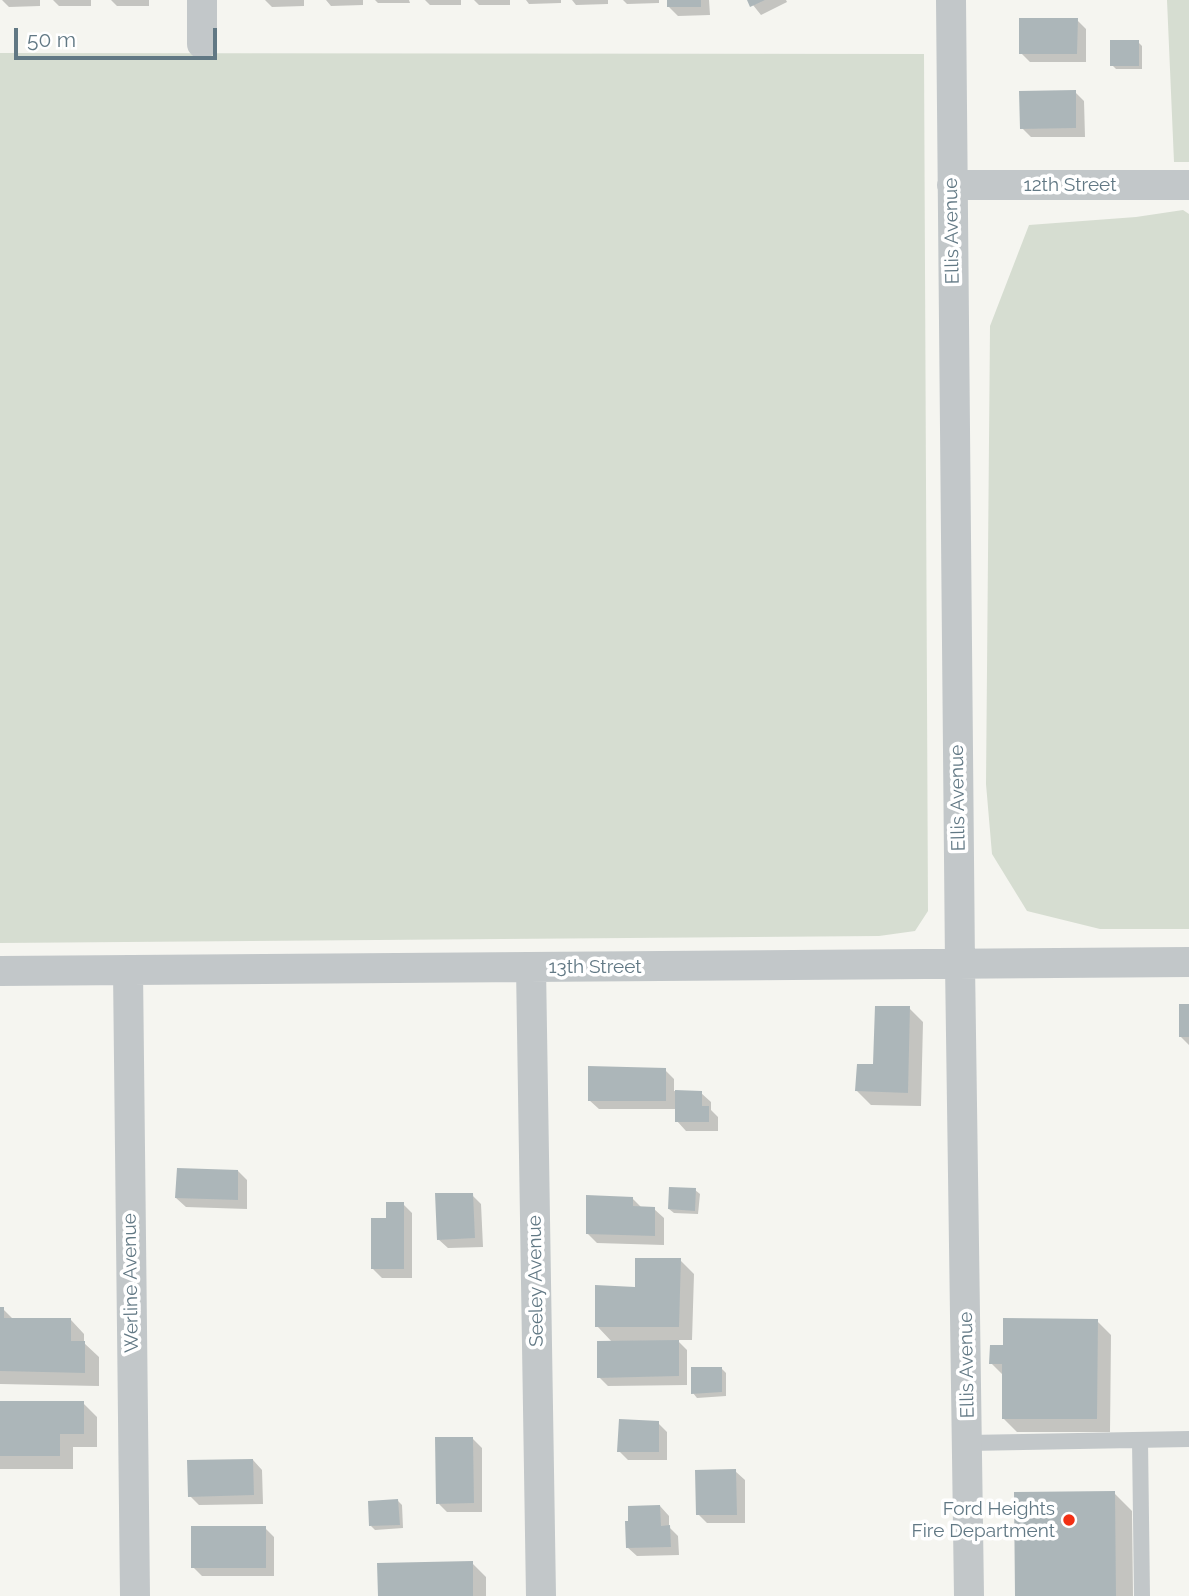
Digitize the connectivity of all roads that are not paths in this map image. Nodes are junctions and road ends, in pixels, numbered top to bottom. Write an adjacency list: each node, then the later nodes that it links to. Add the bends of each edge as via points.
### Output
1 (202, 0): 3 (street)
2 (951, 0): 5 (street, Ellis Avenue)
3 (202, 44)
4 (1189, 184): 5 (street, 12th Street)
5 (952, 185): 7 (street, Ellis Avenue)
6 (1189, 962): 7 (street, 13th Street)
7 (960, 964): 8 (street, 13th Street); 13 (street, Ellis Avenue)
8 (531, 967): 9 (street, 13th Street); 15 (street, Seeley Avenue)
9 (128, 970): 10 (street, 13th Street); 14 (street, Werline Avenue)
10 (0, 971)
11 (1189, 1439): 12 (lane)
12 (1140, 1440): 13 (lane); 17 (lane)
13 (968, 1443): 16 (street, Ellis Avenue)
14 (135, 1596)
15 (541, 1596)
16 (970, 1596)
17 (1142, 1596)

